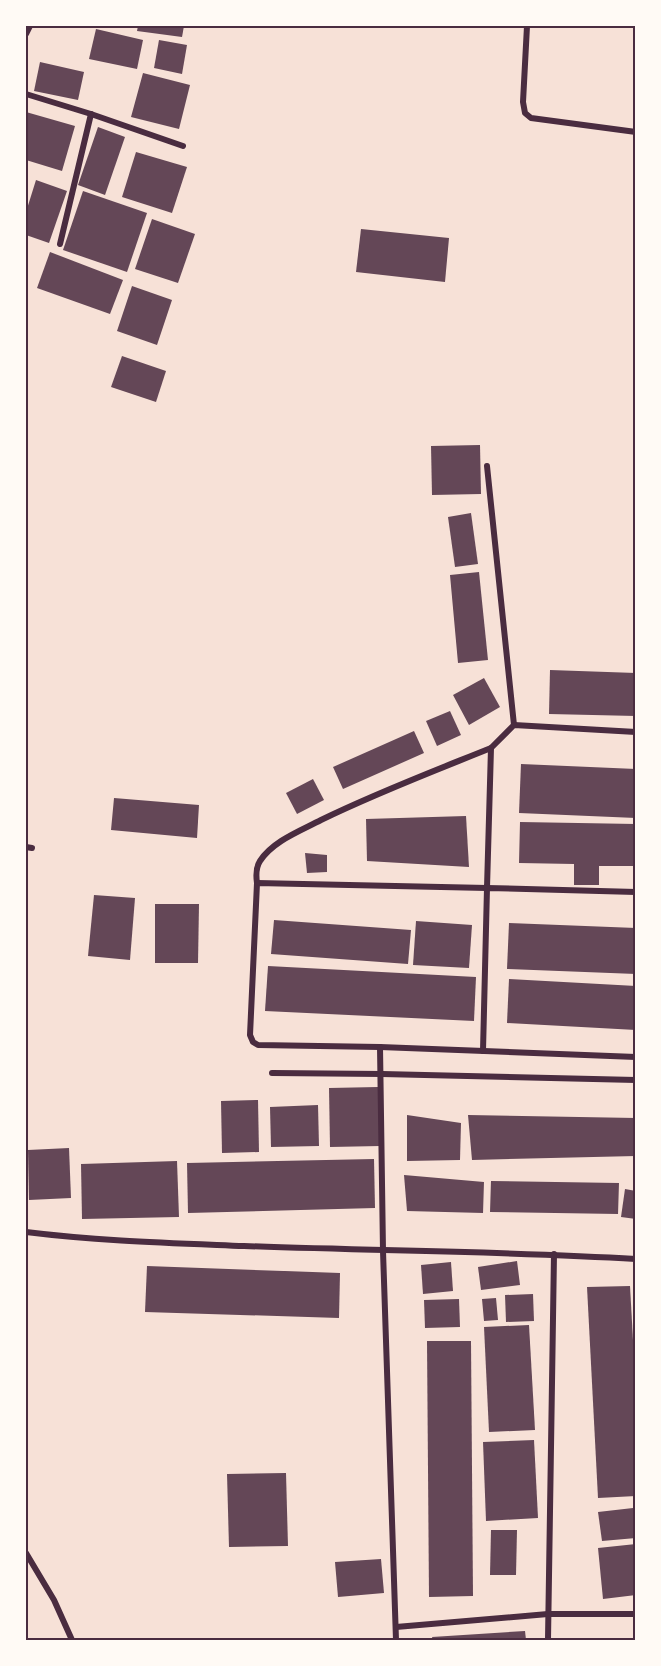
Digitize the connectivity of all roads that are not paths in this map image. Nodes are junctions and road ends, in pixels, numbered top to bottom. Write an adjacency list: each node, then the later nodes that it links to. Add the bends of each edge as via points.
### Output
1 (30, 26): 3 (street)
2 (527, 26): 6 (street, via 525,113 531,118)
3 (26, 34)
4 (26, 94): 5 (street)
5 (91, 114): 7 (street); 8 (street)
6 (636, 132)
7 (183, 146)
8 (60, 244)
9 (487, 466): 10 (street)
10 (514, 725): 11 (street); 12 (street)
11 (636, 732)
12 (491, 748): 13 (street, via 359,801 290,836 258,863); 14 (street)
13 (257, 883): 14 (street); 16 (street, via 250,1035 253,1041 258,1045)
14 (487, 888): 15 (street); 17 (street)
15 (636, 892)
16 (380, 1047): 17 (street); 20 (street)
17 (483, 1051): 18 (street)
18 (636, 1057)
19 (272, 1073): 20 (street)
20 (382, 1074): 21 (street); 23 (street)
21 (636, 1080)
22 (26, 1232): 23 (street, via 143,1242)
23 (383, 1251): 24 (street); 29 (street)
24 (554, 1254): 25 (street); 27 (street)
25 (636, 1259)
26 (26, 1553): 30 (street, via 54,1600)
27 (548, 1614): 28 (street); 29 (street); 32 (street)
28 (636, 1614)
29 (396, 1627): 31 (street)
30 (72, 1641)
31 (396, 1641)
32 (548, 1641)

